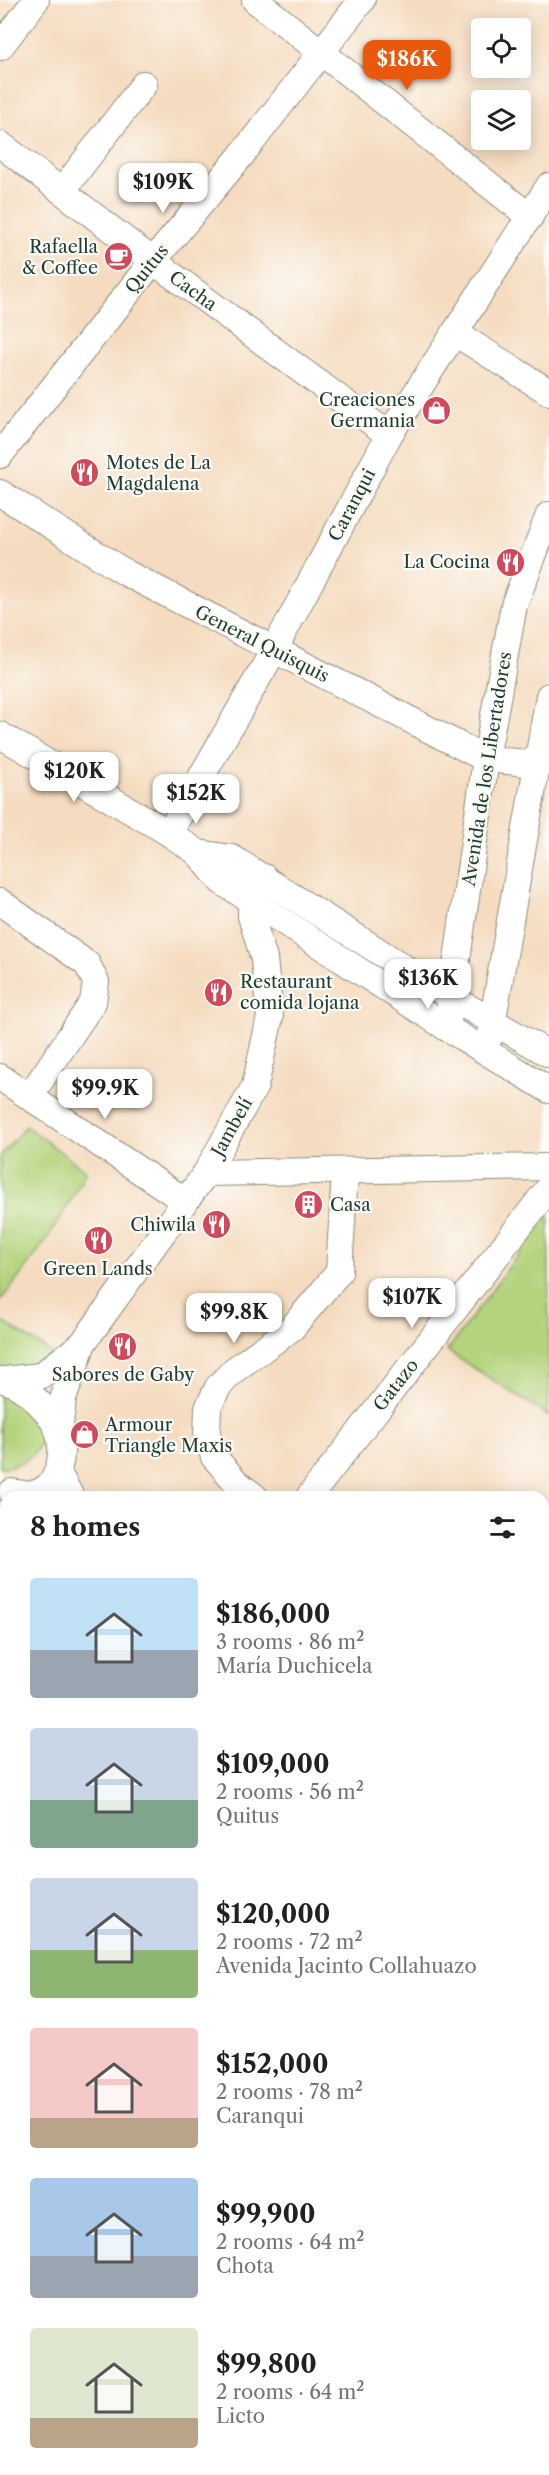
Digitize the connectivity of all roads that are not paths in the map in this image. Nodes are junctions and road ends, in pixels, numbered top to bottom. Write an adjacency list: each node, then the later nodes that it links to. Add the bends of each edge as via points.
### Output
1 (36, 0): 4 (street)
2 (255, 0): 5 (street)
3 (362, 0): 5 (street, Quitus)
4 (0, 47)
5 (322, 52): 10 (street); 11 (street, Quitus)
6 (144, 84): 9 (street)
7 (0, 144): 9 (street, Cacha)
8 (549, 186): 10 (street, Caranqui)
9 (62, 191): 11 (street, Cacha)
10 (530, 217): 12 (street, Caranqui)
11 (153, 261): 14 (street, Cacha); 15 (street, Quitus)
12 (455, 333): 13 (street); 14 (street, Caranqui)
13 (549, 392)
14 (389, 435): 18 (street, Caranqui)
15 (0, 455)
16 (0, 494): 18 (street, General Quisquis, via 126,573)
17 (549, 515): 21 (street, Avenida de los Libertadores, via 517,594)
18 (274, 650): 21 (street, General Quisquis); 23 (street, Caranqui)
19 (549, 696): 22 (street)
20 (0, 735): 23 (street)
21 (486, 759): 22 (street, General Quisquis); 28 (street, Avenida de los Libertadores)
22 (537, 764): 29 (street)
23 (169, 833): 24 (street)
24 (198, 853): 25 (street, via 232,858); 26 (street, via 221,881)
25 (264, 877): 26 (street); 28 (street)
26 (251, 901): 30 (street); 38 (street, Jambelí, via 251,916 264,959 270,1017 255,1086)
27 (0, 902): 35 (street, via 87,964 96,982 93,1002)
28 (452, 998): 29 (street); 30 (street, Avenida de los Libertadores)
29 (492, 1022): 31 (street); 32 (street)
30 (447, 1028): 31 (street)
31 (488, 1051): 34 (street)
32 (549, 1054)
33 (0, 1077): 35 (street)
34 (549, 1090)
35 (30, 1096): 40 (street)
36 (549, 1167): 37 (street)
37 (345, 1172): 38 (street); 47 (street, via 339,1272 334,1281 292,1328 234,1370 218,1387 208,1408 207,1433 214,1456)
38 (206, 1173): 40 (street, Jambelí)
39 (549, 1188): 48 (street, Gatazo)
40 (185, 1201): 41 (street, Jambelí)
41 (83, 1343): 42 (street, Jambelí, via 40,1376); 43 (street, Jambelí, via 63,1399)
42 (2, 1380): 43 (street, via 33,1398 49,1414)
43 (59, 1433): 44 (street, Jambelí)
44 (57, 1471): 45 (street, via 49,1487); 46 (street)
45 (39, 1491)
46 (68, 1491)
47 (247, 1491)
48 (314, 1491)

